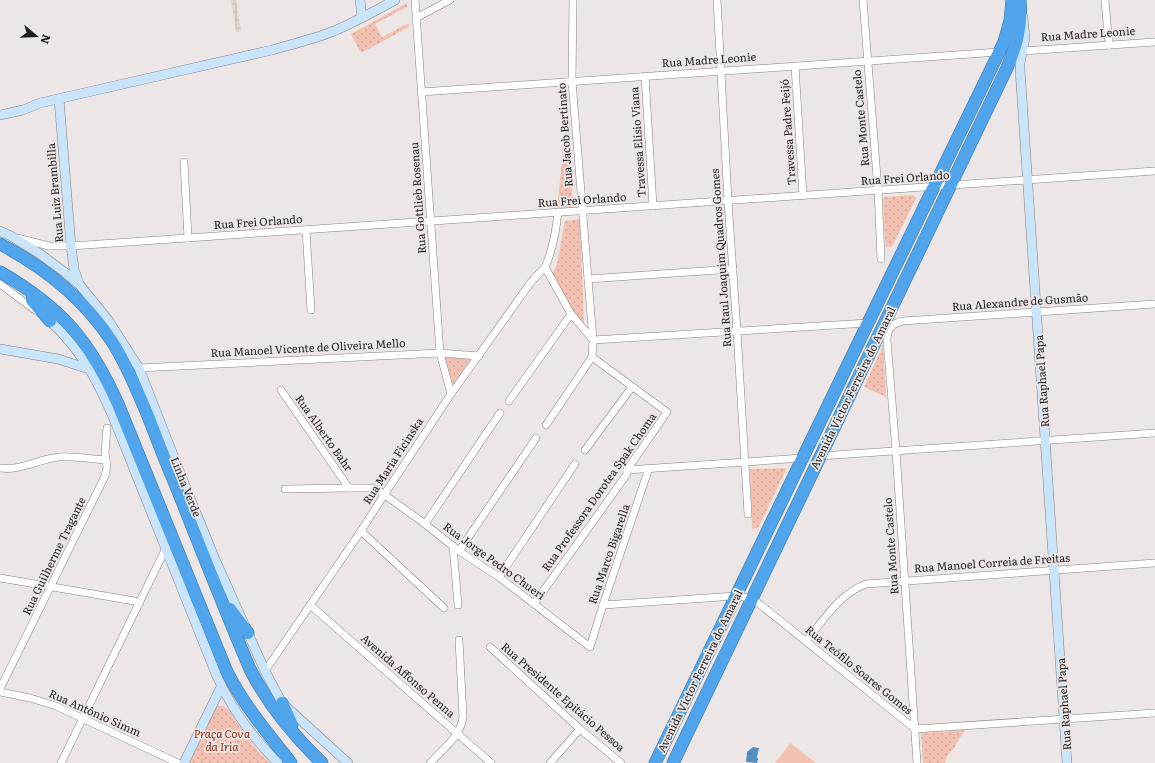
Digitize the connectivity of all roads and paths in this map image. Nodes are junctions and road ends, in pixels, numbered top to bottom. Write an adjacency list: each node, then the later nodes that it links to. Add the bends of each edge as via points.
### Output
1 (360, 0): 11 (main road)
2 (395, 0): 11 (main road)
3 (415, 0): 12 (street, Rua Gottlieb Rosenau)
4 (450, 0): 12 (street)
5 (573, 0): 23 (street, Rua Jacob Bertinato)
6 (717, 0): 21 (street, Rua Raul Joaquim Quadros Gomes)
7 (863, 0): 17 (street, Rua Monte Castelo)
8 (1012, 0): 10 (highway, Rua Raphael Papa)
9 (1105, 0): 14 (street)
10 (1018, 8): 15 (main road, Rua Raphael Papa, via 1025,30); 16 (highway, Avenida Victor Ferreira do Amaral); 20 (highway, Avenida Victor Ferreira do Amaral, via 1020,29)
11 (362, 18): 25 (main road, via 287,46)
12 (416, 18): 24 (street, Rua Gottlieb Rosenau)
13 (1155, 42): 14 (street, Rua Madre Leonie)
14 (1108, 45): 15 (street, Rua Madre Leonie)
15 (1023, 50): 19 (main road, Rua Raphael Papa)
16 (999, 52): 17 (street, Rua Madre Leonie); 33 (highway, Avenida Victor Ferreira do Amaral)
17 (868, 61): 18 (street, Rua Madre Leonie); 34 (street, Rua Monte Castelo)
18 (795, 66): 21 (street, Rua Madre Leonie); 35 (street, Travessa Padre Feijó)
19 (1020, 67): 20 (main road, via 1009,64); 31 (main road, Rua Raphael Papa)
20 (1007, 68): 32 (highway, Avenida Victor Ferreira do Amaral)
21 (722, 71): 22 (street, Rua Madre Leonie); 36 (street, Rua Raul Joaquim Quadros Gomes)
22 (645, 76): 23 (street, Rua Madre Leonie); 37 (street, Travessa Elísio Viana)
23 (572, 81): 24 (street, Rua Madre Leonie); 38 (street, Rua Jacob Bertinato)
24 (422, 92): 40 (street, Rua Gottlieb Rosenau)
25 (59, 99): 26 (main road); 46 (main road, Rua Luiz Brambilla)
26 (40, 103): 27 (main road); 28 (main road)
27 (0, 109)
28 (0, 115)
29 (184, 162): 44 (street)
30 (1155, 171): 31 (street, Rua Frei Orlando)
31 (1028, 180): 32 (street, Rua Frei Orlando); 57 (main road, Rua Raphael Papa)
32 (950, 186): 33 (street, Rua Frei Orlando); 84 (highway, Avenida Victor Ferreira do Amaral)
33 (934, 187): 34 (street, Rua Frei Orlando); 60 (highway, Avenida Victor Ferreira do Amaral)
34 (878, 190): 35 (street, Rua Frei Orlando); 47 (street, Rua Monte Castelo)
35 (803, 196): 36 (street, Rua Frei Orlando)
36 (728, 201): 37 (street, Rua Frei Orlando); 49 (street, Rua Raul Joaquim Quadros Gomes)
37 (654, 206): 38 (street, Rua Frei Orlando)
38 (582, 211): 39 (street, Rua Frei Orlando); 51 (street, Rua Jacob Bertinato)
39 (558, 212): 40 (street, Rua Frei Orlando); 48 (street, via 550,257)
40 (430, 221): 41 (street, Rua Frei Orlando); 66 (street, Rua Gottlieb Rosenau)
41 (306, 230): 44 (street, Rua Frei Orlando); 56 (street)
42 (0, 231): 43 (main road, Linha Verde)
43 (11, 236): 46 (street, Rua Frei Orlando, via 49,246); 54 (main road, Linha Verde, via 49,260)
44 (188, 238): 46 (street, Rua Frei Orlando)
45 (0, 244): 107 (highway, Linha Verde, via 36,265 61,284 86,308 111,340 143,404)
46 (71, 246): 54 (main road, Rua Luiz Brambilla)
47 (881, 259)
48 (545, 267): 58 (street); 67 (street, Rua Maria Ficinska, via 531,282)
49 (733, 269): 51 (street); 62 (street, Rua Raul Joaquim Quadros Gomes)
50 (0, 272): 52 (highway)
51 (588, 279): 63 (street, Rua Jacob Bertinato)
52 (17, 282): 59 (highway); 133 (highway, via 72,328 103,372 227,672)
53 (0, 284): 59 (street)
54 (79, 284): 70 (main road, Linha Verde, via 108,320)
55 (1155, 304): 57 (street, Rua Alexandre de Gusmão)
56 (311, 310)
57 (1037, 312): 61 (street, Rua Alexandre de Gusmão, via 904,321); 81 (main road, Rua Raphael Papa)
58 (571, 314): 63 (street); 75 (street)
59 (50, 321): 64 (main road)
60 (868, 323): 62 (street); 85 (highway, Avenida Victor Ferreira do Amaral)
61 (890, 328): 83 (street, Rua Monte Castelo, via 887,340)
62 (737, 331): 63 (street); 87 (street, Rua Raul Joaquim Quadros Gomes)
63 (593, 340): 68 (street, Rua Jacob Bertinato)
64 (70, 343): 69 (main road, via 68,353); 71 (main road)
65 (0, 348): 69 (main road)
66 (440, 353): 67 (street, Rua Manoel Vicente de Oliveira Mello); 70 (street, Rua Manoel Vicente de Oliveira Mello); 74 (street, Rua Gottlieb Rosenau)
67 (479, 356): 74 (street, Rua Maria Ficinska)
68 (592, 357): 72 (street); 77 (street)
69 (58, 359): 71 (main road)
70 (139, 368): 116 (main road, Linha Verde, via 214,557)
71 (89, 369): 99 (main road, via 114,419)
72 (632, 386): 82 (street); 91 (street, Rua Professora Dorotea Spak Choma, via 667,412)
73 (281, 390): 92 (street, Rua Alberto Bahr)
74 (451, 394): 94 (street, Rua Maria Ficinska)
75 (508, 400)
76 (500, 413): 96 (street)
77 (546, 425)
78 (107, 428): 86 (street, Rua Guilherme Tragante)
79 (1155, 433): 81 (street)
80 (536, 438): 100 (street)
81 (1046, 441): 83 (street); 102 (main road, Rua Raphael Papa)
82 (585, 450)
83 (896, 451): 84 (street); 105 (street, Rua Monte Castelo)
84 (820, 456): 109 (highway, Avenida Victor Ferreira do Amaral)
85 (803, 458): 87 (street); 108 (highway, Avenida Victor Ferreira do Amaral)
86 (106, 460): 89 (street, via 59,457 11,468); 106 (street, Rua Guilherme Tragante, via 105,476)
87 (745, 462): 90 (street); 95 (street, Rua Raul Joaquim Quadros Gomes)
88 (575, 464): 103 (street)
89 (0, 468)
90 (649, 468): 91 (street); 114 (street, Rua Marco Bigarella)
91 (627, 470): 111 (street, Rua Professora Dorotea Spak Choma, via 627,474)
92 (349, 488): 93 (street, Rua Jorge Pedro Chueri); 94 (street, Rua Jorge Pedro Chueri, via 372,488)
93 (285, 489)
94 (384, 495): 96 (street, Rua Jorge Pedro Chueri); 97 (street, Rua Maria Ficinska)
95 (748, 514)
96 (425, 524): 98 (street, Rua Jorge Pedro Chueri)
97 (361, 531): 112 (street, Rua Maria Ficinska); 115 (street)
98 (453, 546): 100 (street, Rua Jorge Pedro Chueri); 113 (street)
99 (166, 548): 110 (street); 122 (main road)
100 (459, 551): 103 (street, Rua Jorge Pedro Chueri)
101 (1155, 563): 102 (street, Rua Manoel Correia de Freitas)
102 (1054, 570): 105 (street, Rua Manoel Correia de Freitas); 128 (main road, Rua Raphael Papa)
103 (499, 577): 111 (street, Rua Jorge Pedro Chueri)
104 (0, 578): 106 (street)
105 (904, 580): 118 (street, Rua Manoel Correia de Freitas, via 859,586 834,608); 130 (street, Rua Monte Castelo)
106 (51, 586): 110 (street); 123 (street, Rua Guilherme Tragante)
107 (220, 596): 116 (highway); 132 (highway, Linha Verde, via 257,682 274,710)
108 (736, 596): 109 (street); 114 (street); 143 (highway, Avenida Victor Ferreira do Amaral)
109 (752, 598): 118 (street, Rua Teófilo Soares Gomes); 144 (highway, Avenida Victor Ferreira do Amaral)
110 (140, 602): 127 (street)
111 (534, 604): 120 (street, Rua Jorge Pedro Chueri)
112 (310, 605): 121 (street, Rua Maria Ficinska); 131 (street, Avenida Affonso Penna)
113 (458, 605)
114 (603, 605): 120 (street, Rua Marco Bigarella)
115 (444, 608)
116 (248, 633): 121 (main road, Linha Verde)
117 (459, 640): 131 (street, via 462,724)
118 (806, 641): 130 (street, Rua Teófilo Soares Gomes)
119 (490, 647): 129 (street, Rua Presidente Epitácio Pessoa)
120 (590, 647)
121 (265, 671): 125 (main road, Linha Verde)
122 (221, 686): 133 (main road, via 239,718 259,744); 136 (main road)
123 (0, 689)
124 (0, 692): 127 (street, Rua Antônio Simm, via 44,701)
125 (282, 703): 132 (highway); 138 (main road, Linha Verde)
126 (1155, 713): 128 (street, Rua Teófilo Soares Gomes)
127 (83, 718): 134 (street); 135 (street, Rua Antônio Simm)
128 (1064, 719): 130 (street, Rua Teófilo Soares Gomes); 146 (main road, Rua Raphael Papa)
129 (580, 728): 141 (street); 142 (street, Rua Presidente Epitácio Pessoa)
130 (915, 729): 145 (street, Rua Monte Castelo)
131 (457, 733): 139 (street); 140 (street, Avenida Affonso Penna)
132 (299, 740): 137 (highway, Linha Verde)
133 (285, 760)
134 (61, 763)
135 (178, 763)
136 (184, 763)
137 (322, 763)
138 (348, 763)
139 (430, 763)
140 (491, 763)
141 (550, 763)
142 (621, 763)
143 (655, 763)
144 (673, 763)
145 (918, 763)
146 (1068, 763)

